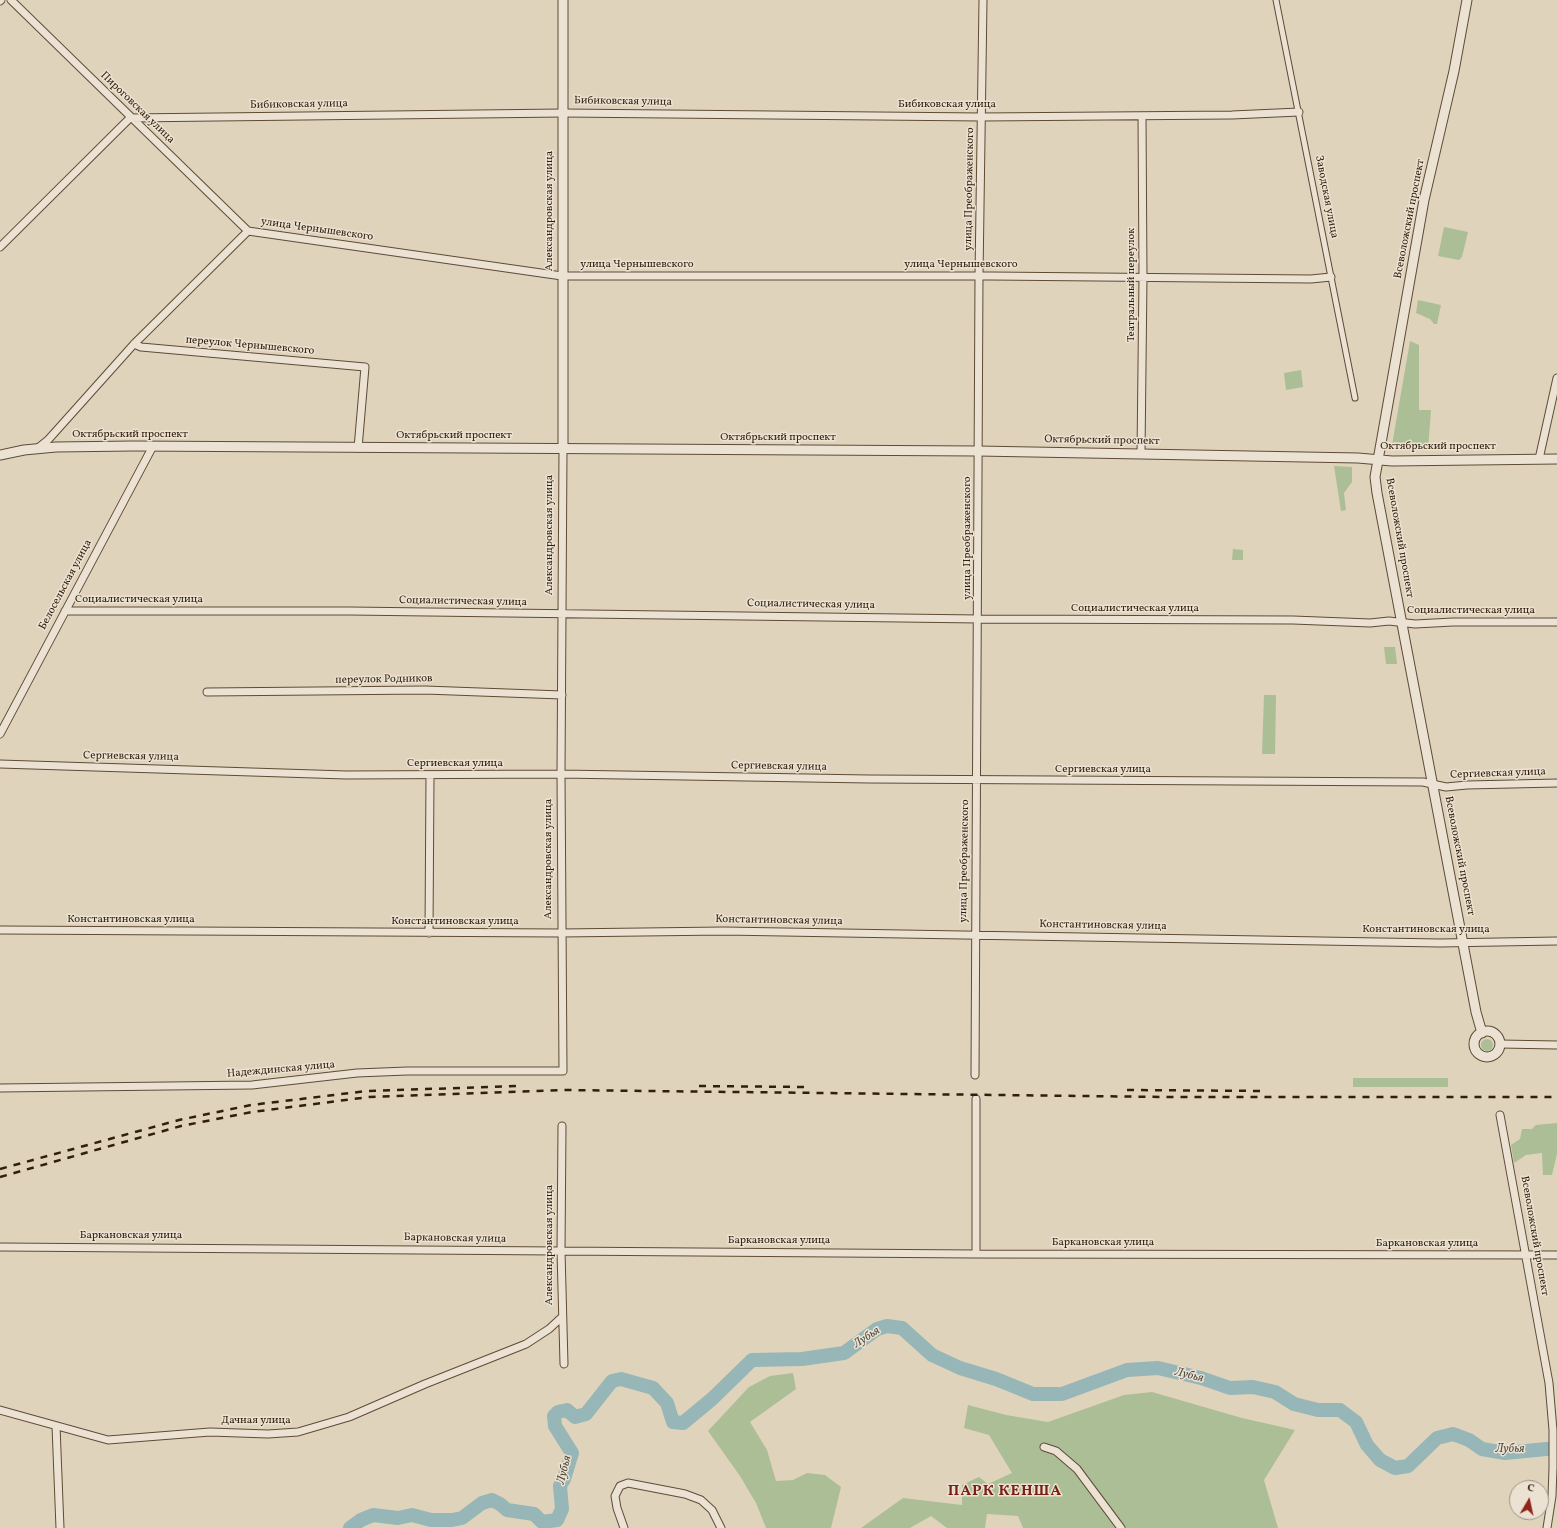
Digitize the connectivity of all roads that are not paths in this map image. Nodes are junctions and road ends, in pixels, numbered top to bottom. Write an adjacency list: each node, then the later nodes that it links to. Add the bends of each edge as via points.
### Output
1 (11, 0): 10 (street, Пироговская улица)
2 (563, 0): 7 (street, Александровская улица)
3 (983, 0): 9 (street, улица Преображенского)
4 (1276, 0): 6 (street, Заводская улица)
5 (1467, 0): 27 (street, Всеволожский проспект, via 1454,71 1424,200)
6 (1299, 112): 8 (street, Бибиковская улица); 16 (street, Заводская улица)
7 (563, 113): 9 (street, Бибиковская улица); 10 (street, Бибиковская улица); 13 (street, Александровская улица)
8 (1142, 116): 9 (street, Бибиковская улица); 15 (street, Театральный переулок)
9 (982, 117): 14 (street, улица Преображенского)
10 (130, 118): 11 (street, Пироговская улица); 12 (street)
11 (248, 231): 13 (street, улица Чернышевского); 17 (street, улица Чернышевского)
12 (0, 247)
13 (562, 276): 14 (street, улица Чернышевского); 23 (street, Александровская улица)
14 (979, 276): 15 (street, улица Чернышевского); 24 (street, улица Преображенского)
15 (1143, 277): 16 (street, улица Чернышевского); 25 (street, Театральный переулок)
16 (1331, 277): 19 (street, Заводская улица)
17 (134, 344): 21 (street, улица Чернышевского); 22 (street, переулок Чернышевского, via 141,347 365,368)
18 (1557, 378): 28 (street)
19 (1355, 398)
20 (153, 446): 21 (street, Октябрьский проспект); 22 (street, Октябрьский проспект); 30 (street, Белосельская улица)
21 (38, 448): 26 (street, Октябрьский проспект)
22 (358, 448): 23 (street, Октябрьский проспект)
23 (563, 449): 24 (street, Октябрьский проспект); 31 (street, Александровская улица)
24 (978, 451): 25 (street, Октябрьский проспект); 32 (street, улица Преображенского)
25 (1141, 454): 27 (street, Октябрьский проспект)
26 (0, 455)
27 (1377, 459): 28 (street, Октябрьский проспект); 33 (street, Всеволожский проспект, via 1376,493)
28 (1539, 459): 29 (street, Октябрьский проспект)
29 (1557, 459)
30 (65, 611): 31 (street, Социалистическая улица); 37 (street, Белосельская улица)
31 (562, 614): 32 (street, Социалистическая улица); 36 (street, Александровская улица)
32 (979, 619): 33 (street, Социалистическая улица); 41 (street, улица Преображенского)
33 (1402, 622): 34 (street, Социалистическая улица); 43 (street, Всеволожский проспект)
34 (1557, 622)
35 (207, 692): 36 (street, переулок Родников, via 425,690)
36 (562, 695): 39 (street, Александровская улица)
37 (0, 734)
38 (0, 764): 40 (street, Сергиевская улица, via 346,775)
39 (561, 774): 40 (street, Сергиевская улица); 41 (street, Сергиевская улица); 46 (street, Александровская улица)
40 (430, 775): 45 (street)
41 (978, 780): 43 (street, Сергиевская улица); 47 (street, улица Преображенского)
42 (1557, 783): 43 (street, Сергиевская улица, via 1529,782 1446,787)
43 (1433, 784): 49 (street, Всеволожский проспект)
44 (0, 930): 45 (street, Константиновская улица)
45 (429, 933): 46 (street, Константиновская улица)
46 (562, 933): 47 (street, Константиновская улица, via 724,931); 53 (street, Александровская улица)
47 (975, 936): 49 (street, Константиновская улица); 54 (street, улица Преображенского)
48 (1557, 941): 49 (street, Константиновская улица)
49 (1463, 942): 50 (street, Всеволожский проспект)
50 (1482, 1033): 51 (street, via 1496,1035); 51 (street, via 1473,1044 1474,1050 1480,1055 1488,1057 1495,1054)
51 (1500, 1044): 52 (street)
52 (1557, 1045)
53 (563, 1071): 55 (street, Надеждинская улица, via 400,1072 252,1085)
54 (975, 1075)
55 (0, 1088)
56 (976, 1099): 61 (street)
57 (1500, 1115): 62 (street, Всеволожский проспект)
58 (562, 1126): 60 (street, Александровская улица)
59 (0, 1247): 60 (street, Баркановская улица)
60 (561, 1251): 61 (street, Баркановская улица); 64 (street, Александровская улица)
61 (976, 1254): 62 (street, Баркановская улица)
62 (1525, 1255): 63 (street, Баркановская улица); 73 (street, Всеволожский проспект, via 1549,1383 1553,1430 1552,1496)
63 (1557, 1255)
64 (562, 1317): 65 (street, Александровская улица); 67 (street, Дачная улица, via 526,1344 349,1417 298,1432 210,1432 117,1441 96,1438)
65 (564, 1364)
66 (0, 1410): 67 (street, Дачная улица)
67 (56, 1426): 69 (street)
68 (1044, 1447): 72 (street, via 1056,1451 1077,1469)
69 (60, 1528)
70 (624, 1528): 71 (street, via 615,1496 624,1484 634,1483 693,1496 707,1503)
71 (721, 1528)
72 (1121, 1528)
73 (1547, 1528)

